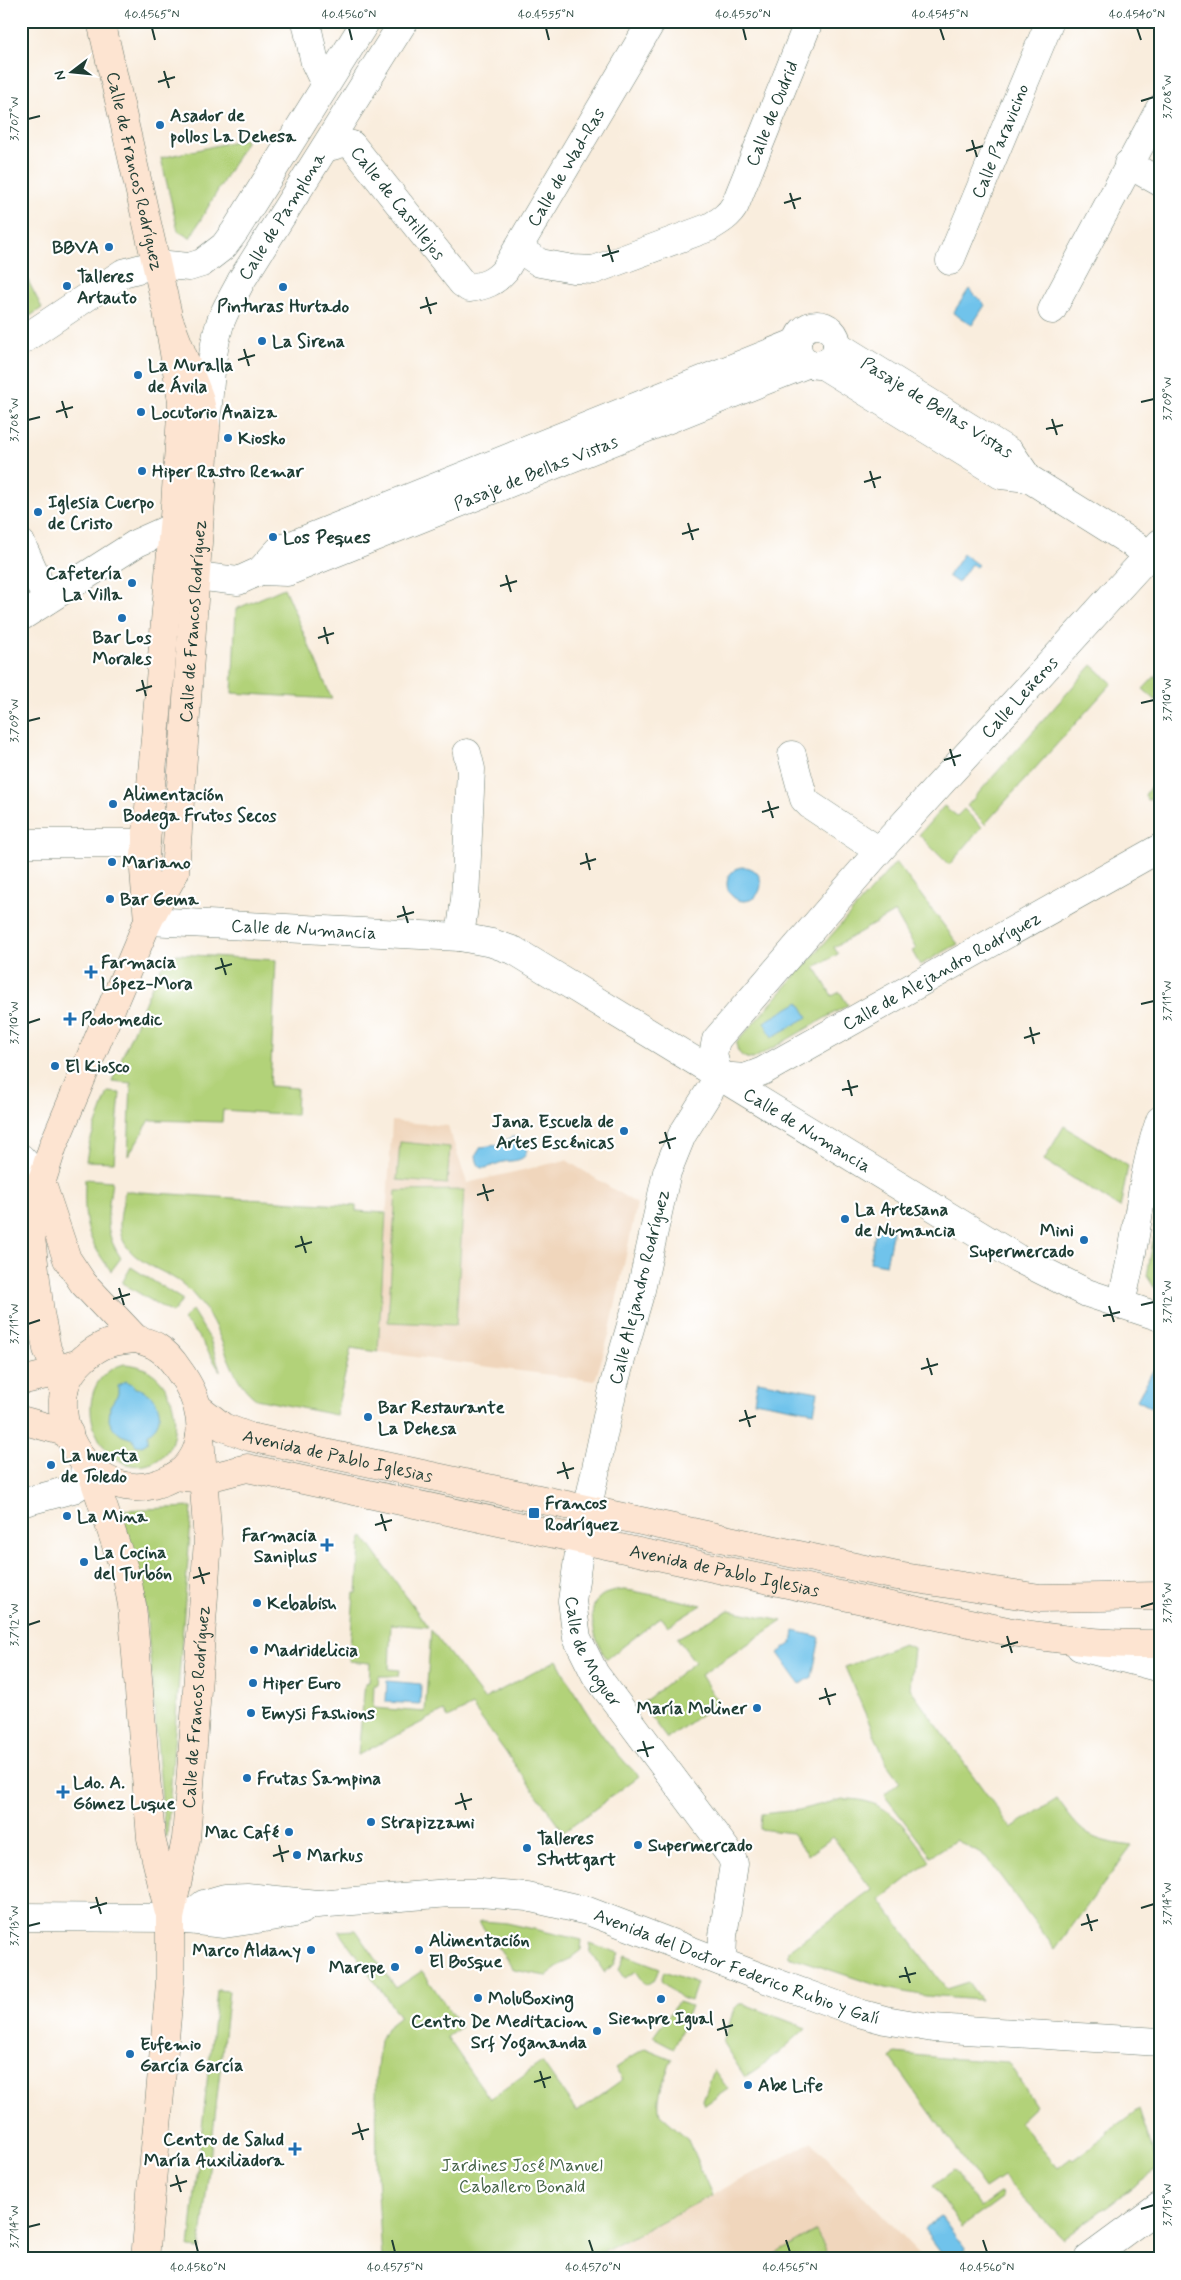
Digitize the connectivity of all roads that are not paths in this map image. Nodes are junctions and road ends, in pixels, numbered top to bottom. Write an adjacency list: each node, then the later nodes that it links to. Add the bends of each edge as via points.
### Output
1 (101, 21): 15 (street, Calle de Francos Rodríguez)
2 (306, 21): 8 (street, via 315,64)
3 (366, 21): 8 (street, Calle de Pamplona)
4 (404, 21): 10 (street, Calle de Pamplona)
5 (652, 21): 13 (street, Calle de Wad-Ras)
6 (809, 21): 13 (street, Calle de Oudrid, via 730,214 710,227 594,270 574,270 540,262)
7 (1050, 21): 14 (street, Calle Paravicino)
8 (325, 84): 15 (street, Calle de Pamplona, via 224,246 214,256 196,265)
9 (1160, 108): 11 (street)
10 (325, 148): 16 (street, Calle de Castillejos, via 343,143 352,145); 20 (street, Calle de Pamplona, via 241,281 219,325)
11 (1128, 164): 12 (street); 17 (street)
12 (1160, 182)
13 (519, 248): 16 (street, Calle de Wad-Ras, via 497,279 469,288)
14 (950, 261)
15 (157, 264): 18 (street, Calle de Francos Rodríguez); 19 (street, Calle de Pamplona, via 124,273)
16 (462, 283)
17 (1052, 310)
18 (169, 320): 20 (street, Calle de Francos Rodríguez, via 199,397); 22 (street, Calle de Francos Rodríguez, via 182,401)
19 (21, 341)
20 (206, 428): 21 (street, Calle de Francos Rodríguez)
21 (201, 515): 22 (street); 25 (street, Calle de Francos Rodríguez)
22 (174, 526): 26 (street, via 137,543); 31 (street, Calle de Francos Rodríguez)
23 (21, 543): 26 (street)
24 (1154, 549): 25 (street, Pasaje de Bellas Vistas, via 1028,478 1011,453 816,353 279,550 260,571 238,581); 33 (street, Calle Leñeros)
25 (196, 576): 34 (street, Calle de Francos Rodríguez, via 175,872)
26 (47, 600): 27 (street)
27 (21, 617)
28 (467, 753): 35 (street, via 471,769 465,899)
29 (792, 755): 33 (street, via 804,799 810,806)
30 (21, 843): 31 (street)
31 (146, 843): 34 (street, Calle de Francos Rodríguez, via 144,870)
32 (1160, 848): 36 (street, Calle de Alejandro Rodríguez, via 763,1071 745,1078)
33 (880, 851): 36 (street, Calle Leñeros, via 716,1040 713,1055)
34 (148, 921): 35 (street, Calle de Numancia); 39 (street, Calle de Francos Rodríguez)
35 (460, 937): 36 (street, Calle de Numancia, via 515,951)
36 (719, 1076): 40 (street, Calle de Numancia, via 1017,1258 1080,1290); 52 (street, Calle Alejandro Rodríguez, via 672,1154 614,1384)
37 (1160, 1120): 40 (street)
38 (21, 1158): 39 (street)
39 (41, 1181): 42 (street, via 67,1259 83,1283); 44 (street, Calle de Francos Rodríguez, via 29,1221 40,1313 47,1349)
40 (1120, 1305): 41 (street, Calle de Numancia)
41 (1160, 1317)
42 (136, 1338): 44 (street, via 103,1345); 46 (street, via 158,1348 174,1363 189,1383)
43 (21, 1381): 44 (street)
44 (59, 1381): 47 (street)
45 (21, 1420): 47 (street)
46 (200, 1422): 49 (street, via 192,1457); 50 (street, Calle de Francos Rodríguez); 52 (street, Avenida de Pablo Iglesias, via 250,1437)
47 (69, 1433): 48 (street, via 74,1448)
48 (88, 1467): 49 (street, via 118,1484 131,1486 145,1487); 51 (street, via 83,1483 78,1486); 59 (street, Calle de Francos Rodríguez, via 127,1578 151,1838)
49 (175, 1476): 50 (street, Avenida de Pablo Iglesias)
50 (204, 1479): 53 (street, Avenida de Pablo Iglesias, via 247,1468); 59 (street, Calle de Francos Rodríguez, via 208,1541 187,1830)
51 (21, 1503)
52 (588, 1510): 53 (street, Calle de Moguer); 54 (street, Avenida de Pablo Iglesias, via 897,1576 1040,1598)
53 (581, 1539): 55 (street, Avenida de Pablo Iglesias); 60 (street, Calle de Moguer, via 572,1601 577,1638 584,1655 734,1864)
54 (1157, 1597)
55 (1050, 1639): 56 (street, Avenida de Pablo Iglesias, via 1101,1644); 57 (street)
56 (1160, 1644)
57 (1160, 1668)
58 (21, 1917): 59 (street, Avenida del Doctor Federico Rubio y Galí)
59 (177, 1919): 60 (street, Avenida del Doctor Federico Rubio y Galí, via 224,1924 290,1914 318,1904 449,1892 480,1893 527,1897 588,1911); 63 (street, Calle de Francos Rodríguez)
60 (722, 1962): 61 (street, Avenida del Doctor Federico Rubio y Galí, via 859,2013 908,2024)
61 (1160, 2042)
62 (1160, 2206): 64 (street)
63 (145, 2259)
64 (1088, 2259)

